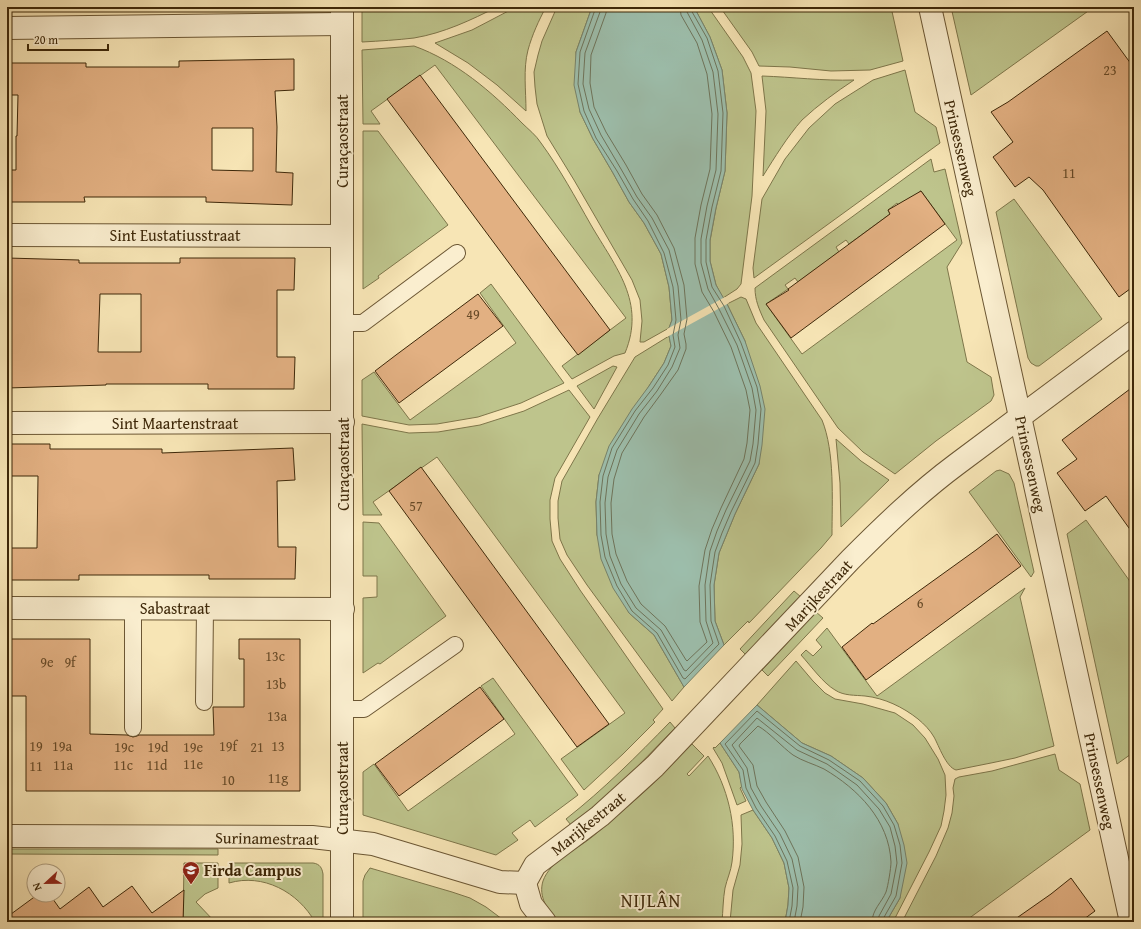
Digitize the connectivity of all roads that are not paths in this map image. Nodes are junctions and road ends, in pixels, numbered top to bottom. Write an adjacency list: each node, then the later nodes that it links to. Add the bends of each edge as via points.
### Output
1 (930, 7): 9 (street, Prinsessenweg)
2 (341, 15): 3 (street); 5 (street, Curaçaostraat)
3 (7, 28)
4 (7, 234): 5 (street, Sint Eustatiusstraat)
5 (342, 236): 7 (street, Curaçaostraat)
6 (457, 253): 7 (lane, via 363,323)
7 (342, 323): 10 (street, Curaçaostraat)
8 (1134, 332): 9 (street, Marijkestraat)
9 (1020, 416): 22 (street, Marijkestraat, via 933,482 883,526 655,766 600,816 535,865); 25 (street, Prinsessenweg)
10 (343, 422): 11 (street, Sint Maartenstraat); 15 (street, Curaçaostraat)
11 (7, 423)
12 (7, 608): 13 (street, Sabastraat)
13 (134, 608): 14 (street, Sabastraat); 19 (lane)
14 (205, 608): 15 (street, Sabastraat); 17 (lane)
15 (343, 609): 18 (street, Curaçaostraat)
16 (455, 645): 18 (lane, via 364,709)
17 (204, 702)
18 (342, 710): 21 (street, Curaçaostraat)
19 (133, 728)
20 (7, 836): 21 (street, Surinamestraat, via 312,837)
21 (343, 840): 22 (street, Surinamestraat, via 373,844 500,882); 23 (street, Curaçaostraat)
22 (525, 883): 24 (street, via 531,904)
23 (342, 922)
24 (545, 922)
25 (1131, 922)

